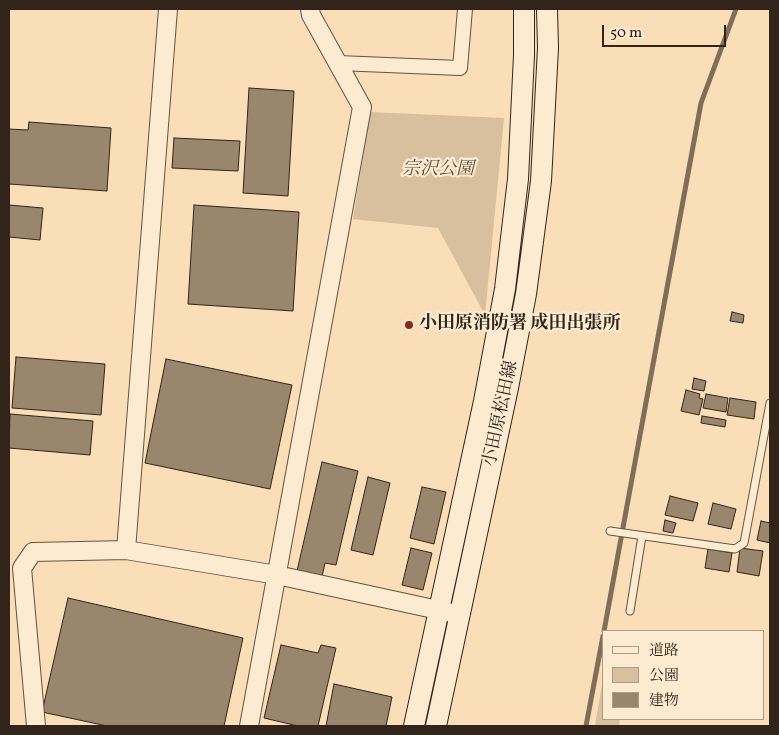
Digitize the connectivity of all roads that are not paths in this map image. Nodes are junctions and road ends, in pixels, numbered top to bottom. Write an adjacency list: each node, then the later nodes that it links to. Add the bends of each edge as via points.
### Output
1 (168, 9): 10 (street)
2 (310, 9): 6 (street)
3 (465, 9): 6 (street, via 460,68)
4 (524, 9): 12 (main road, 小田原松田線, via 518,179 505,289)
5 (547, 9): 14 (main road, 小田原松田線, via 541,181 527,285)
6 (338, 63): 11 (street, via 362,107)
7 (770, 402): 9 (lane, via 744,543 735,549)
8 (610, 530): 9 (lane)
9 (642, 536): 13 (lane)
10 (126, 550): 11 (street); 15 (street, via 33,552 22,568)
11 (277, 575): 12 (street); 16 (street)
12 (439, 611): 14 (street); 17 (main road, 小田原松田線)
13 (630, 611)
14 (460, 614): 18 (main road, 小田原松田線)
15 (36, 726)
16 (249, 726)
17 (414, 726)
18 (436, 726)

